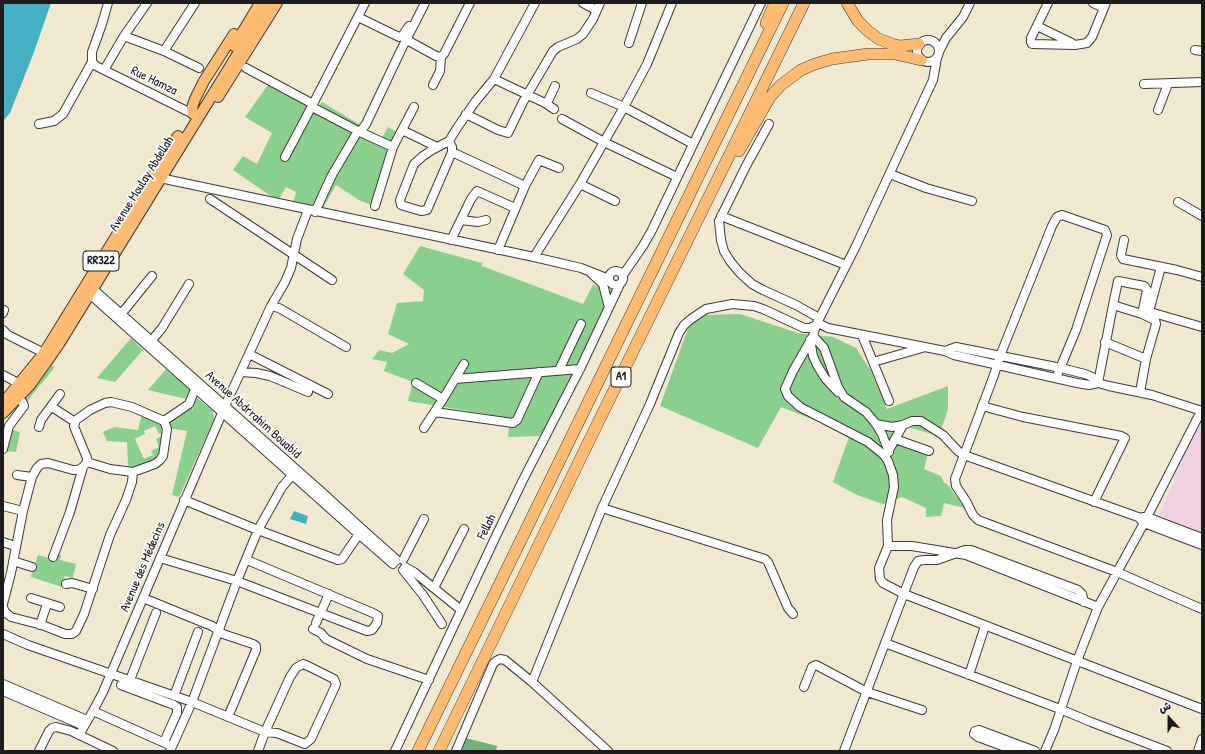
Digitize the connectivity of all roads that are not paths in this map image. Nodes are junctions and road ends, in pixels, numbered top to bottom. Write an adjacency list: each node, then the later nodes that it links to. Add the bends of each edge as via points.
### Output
1 (108, 3): 42 (street, via 92,52)
2 (147, 3): 31 (street)
3 (195, 3): 38 (street)
4 (253, 3): 62 (main road, Avenue Moulay Abdellah / RR322, via 204,81 192,108)
5 (260, 3): 62 (main road, Avenue Moulay Abdellah / RR322)
6 (269, 3): 67 (main road, Avenue Moulay Abdellah / RR322)
7 (277, 3): 67 (main road, Avenue Moulay Abdellah / RR322, via 210,108)
8 (365, 3): 28 (street)
9 (420, 3): 28 (street, via 408,29 400,37)
10 (425, 3): 33 (street, Avenue des Médecins)
11 (470, 3): 39 (street)
12 (535, 3): 46 (street)
13 (583, 3): 27 (street)
14 (642, 3): 34 (street)
15 (672, 3): 59 (street, via 647,64)
16 (761, 3): 72 (street, Fellah)
17 (770, 3): 29 (highway)
18 (775, 3): 29 (highway)
19 (783, 3): 53 (highway, A1)
20 (804, 3): 94 (highway, A1)
21 (847, 3): 35 (highway, via 862,26 879,39 900,46)
22 (966, 3): 32 (street, via 949,30)
23 (970, 3): 37 (street)
24 (1048, 3): 30 (street)
25 (1093, 3): 26 (street)
26 (1105, 5): 36 (street, via 1090,41)
27 (598, 7): 55 (street, via 583,34 555,49)
28 (358, 17): 57 (street)
29 (767, 21): 53 (highway, via 745,66)
30 (1037, 26): 36 (street); 36 (street, via 1031,38 1032,44)
31 (124, 36): 38 (street); 45 (street)
32 (931, 39): 35 (street); 37 (street, via 937,43)
33 (407, 40): 39 (street); 69 (street, Avenue des Médecins, via 369,118)
34 (629, 43)
35 (919, 44): 41 (street, via 917,51)
36 (1075, 45)
37 (940, 50): 40 (street)
38 (164, 51): 43 (street)
39 (441, 57): 50 (street, via 440,71)
40 (937, 58): 41 (street, via 930,62); 52 (street)
41 (923, 61): 52 (street, via 929,77); 94 (highway, via 895,54 868,54 822,61 794,74 770,98)
42 (92, 62): 45 (street, Rue Hamza); 65 (street, via 63,114 54,121)
43 (199, 68)
44 (246, 68): 57 (street)
45 (104, 70): 62 (street, Rue Hamza)
46 (494, 79): 55 (street); 63 (street)
47 (1202, 82): 49 (street)
48 (1144, 84): 49 (street)
49 (1168, 84): 61 (street)
50 (433, 85)
51 (555, 86): 56 (street)
52 (929, 89): 78 (street)
53 (740, 90): 251 (highway, A1)
54 (591, 93): 59 (street)
55 (528, 95): 56 (street); 63 (street, via 508,133)
56 (545, 103): 60 (street)
57 (313, 106): 69 (street); 76 (street)
58 (414, 107): 68 (street)
59 (624, 107): 71 (street); 72 (street)
60 (554, 109)
61 (1158, 110)
62 (193, 114): 125 (main road, Avenue Moulay Abdellah / RR322)
63 (466, 114): 70 (street)
64 (562, 119): 71 (street)
65 (39, 124)
66 (769, 124): 90 (street)
67 (193, 125): 79 (main road, Avenue Moulay Abdellah / RR322)
68 (402, 130): 73 (street); 74 (street)
69 (359, 132): 73 (street); 89 (street, Avenue des Médecins)
70 (449, 141): 74 (street); 75 (street)
71 (604, 142): 80 (street); 81 (street)
72 (693, 144): 80 (street, Fellah)
73 (393, 147): 87 (street)
74 (434, 149): 75 (street, via 413,167 400,200 401,205 421,211 427,210)
75 (452, 152): 82 (street)
76 (285, 157)
77 (559, 168): 82 (street, via 539,160)
78 (890, 174): 85 (street, via 926,188); 100 (street)
79 (160, 178): 89 (street); 108 (main road, Avenue Moulay Abdellah / RR322)
80 (676, 178): 106 (street, Fellah, via 643,246 623,275 623,280)
81 (580, 184): 84 (street); 99 (street)
82 (525, 186): 88 (street)
83 (210, 198): 98 (street)
84 (615, 201)
85 (972, 201)
86 (1178, 202): 91 (street)
87 (374, 206)
88 (515, 208): 92 (street, via 477,191); 97 (street)
89 (312, 211): 95 (street); 98 (street, Avenue des Médecins, via 299,231)
90 (722, 216): 100 (street); 115 (street, via 719,226 723,246 739,272 757,287 796,305)
91 (1202, 216)
92 (461, 220): 93 (street); 95 (street)
93 (486, 220)
94 (692, 231): 252 (highway, A1)
95 (451, 240): 97 (street)
96 (1124, 240): 101 (street, via 1121,255 1123,259)
97 (498, 250): 99 (street)
98 (293, 253): 105 (street); 111 (street, Avenue des Médecins, via 291,268)
99 (534, 257): 102 (street)
100 (846, 265): 115 (street)
101 (1161, 267): 104 (street); 117 (street, via 1150,312)
102 (584, 269): 106 (street); 109 (street, via 603,284)
103 (152, 276): 114 (street)
104 (1202, 277)
105 (332, 280)
106 (613, 280): 109 (street, Fellah); 113 (street, Fellah)
107 (189, 284): 122 (street)
108 (91, 292): 114 (street, Avenue Abdrrahim Bouabid); 148 (main road, Avenue Moulay Abdellah / RR322, via 59,344)
109 (608, 304): 113 (street, Fellah)
110 (1113, 304): 112 (street); 112 (street, via 1118,280 1144,286 1147,288); 121 (street)
111 (271, 306): 123 (street, via 279,308); 126 (street, Avenue des Médecins)
112 (1142, 314): 127 (street, via 1154,319 1156,323)
113 (605, 315): 132 (street, Fellah)
114 (119, 316): 122 (street, Avenue Abdrrahim Bouabid)
115 (818, 322): 119 (street, via 828,328); 120 (street); 180 (street, via 810,328 804,328 763,309 739,304 706,309 687,321 679,333 650,404)
116 (582, 324): 133 (street)
117 (1202, 327)
118 (3, 330): 125 (street)
119 (862, 335): 124 (street); 129 (street)
120 (812, 338): 147 (street, via 824,348 838,387); 147 (street, via 813,356 817,365 830,384); 166 (street, via 785,389 788,396 800,407)
121 (1105, 342): 127 (street); 140 (street)
122 (150, 344): 142 (street, Avenue Abdrrahim Bouabid)
123 (346, 347)
124 (923, 348): 128 (street, via 954,355); 129 (street)
125 (44, 353): 141 (main road, Avenue Moulay Abdellah / RR322)
126 (249, 354): 134 (street, Avenue des Médecins); 146 (street)
127 (1146, 358): 144 (street)
128 (999, 360): 131 (street); 131 (street, via 1052,226 1057,217 1062,215 1104,230 1107,235); 137 (street); 152 (street)
129 (873, 362): 150 (street)
130 (464, 364): 138 (street)
131 (1061, 368): 137 (street); 140 (street, via 1092,377)
132 (580, 369): 133 (street); 213 (street, Fellah)
133 (560, 370): 135 (street)
134 (241, 372): 143 (street, via 270,376); 154 (street, Avenue des Médecins)
135 (539, 372): 138 (street); 156 (street, via 517,420 513,423)
136 (3, 375): 141 (street)
137 (1056, 378): 140 (street, via 1089,385)
138 (455, 379): 149 (street)
139 (416, 383): 149 (street)
140 (1098, 383): 144 (street)
141 (20, 384): 151 (main road, Avenue Moulay Abdellah / RR322)
142 (196, 386): 154 (street, Avenue Abdrrahim Bouabid); 158 (street, via 189,404)
143 (308, 392)
144 (1140, 392): 155 (street)
145 (60, 394): 153 (street)
146 (328, 394)
147 (844, 396): 160 (street, via 866,412)
148 (18, 398): 157 (main road, Avenue Moulay Abdellah / RR322); 167 (street, via 24,406 8,426)
149 (444, 399): 156 (street)
150 (889, 401)
151 (3, 403)
152 (982, 406): 170 (street); 178 (street, via 1023,418 1125,438)
153 (52, 407): 159 (street); 162 (street, via 41,420)
154 (224, 409): 174 (street, Avenue Abdrrahim Bouabid); 177 (street, Avenue des Médecins)
155 (1202, 411): 183 (street)
156 (435, 412): 163 (street)
157 (3, 413)
158 (164, 421): 159 (street, via 132,407 111,402 90,410); 173 (street, via 166,443 161,459 155,464)
159 (75, 422): 171 (street, via 74,426 86,458)
160 (876, 424): 161 (street, via 892,427); 164 (street)
161 (903, 425): 165 (street); 170 (street, via 921,421)
162 (39, 427)
163 (424, 428)
164 (884, 438): 166 (street); 168 (street)
165 (895, 439): 168 (street); 169 (street)
166 (872, 445): 172 (street, via 884,455)
167 (3, 449)
168 (888, 450): 172 (street)
169 (929, 451)
170 (964, 455): 178 (street); 199 (street, via 955,481 976,518)
171 (85, 465): 173 (street); 176 (street, via 73,470 44,463 37,468); 193 (street)
172 (891, 466): 191 (street, via 894,487 887,520)
173 (133, 472): 203 (street, via 130,491 110,535)
174 (294, 472): 185 (street, via 282,487); 186 (street, Avenue Abdrrahim Bouabid)
175 (17, 475): 176 (street)
176 (32, 477): 181 (street)
177 (184, 500): 185 (street); 194 (street, Avenue des Médecins)
178 (1094, 502): 183 (street)
179 (3, 506): 181 (street)
180 (602, 508): 216 (street, via 765,559); 229 (street)
181 (23, 511): 190 (street)
182 (424, 519): 197 (street)
183 (1143, 519): 187 (street); 189 (street); 199 (street)
184 (464, 529): 202 (street)
185 (258, 530): 186 (street, via 338,560); 195 (street)
186 (360, 532): 197 (street, Avenue Abdrrahim Bouabid)
187 (1202, 538)
188 (3, 542): 190 (street)
189 (1202, 545)
190 (15, 546): 196 (street)
191 (888, 546): 192 (street, via 912,546); 205 (street, via 880,563 880,579)
192 (957, 553): 205 (street, via 937,560 918,562); 211 (street, via 975,551 1078,590 1084,602)
193 (53, 557)
194 (160, 558): 200 (street); 207 (street, Avenue des Médecins)
195 (246, 560): 200 (street); 204 (street)
196 (13, 561): 198 (street); 209 (street)
197 (400, 564): 202 (street); 217 (street, Avenue Abdrrahim Bouabid)
198 (32, 567)
199 (1116, 572): 211 (street); 212 (street)
200 (237, 581): 214 (street); 220 (street)
201 (66, 584): 203 (street, via 72,583)
202 (434, 588): 213 (street)
203 (93, 589): 218 (street, via 74,633 65,634)
204 (329, 594): 214 (street); 214 (street, via 375,614 378,617 377,623 369,632)
205 (904, 594): 219 (street); 223 (street)
206 (31, 598): 208 (street)
207 (143, 598): 220 (street); 225 (street, Avenue des Médecins)
208 (48, 604): 210 (street); 218 (street)
209 (3, 605): 218 (street, via 4,612 10,618)
210 (60, 607)
211 (1098, 608): 224 (street)
212 (1202, 609)
213 (461, 610): 228 (street, Fellah)
214 (321, 612): 228 (street, via 315,626 326,639 367,659)
215 (156, 613): 227 (street)
216 (793, 614)
217 (442, 624)
218 (40, 625)
219 (986, 626): 224 (street); 226 (street)
220 (219, 631): 236 (street); 241 (street, via 253,644 256,648)
221 (198, 632): 235 (street)
222 (3, 634): 225 (street)
223 (885, 643): 226 (street); 234 (street)
224 (1078, 661): 237 (street); 238 (street)
225 (110, 673): 227 (street); 240 (street, Avenue des Médecins)
226 (969, 675): 237 (street)
227 (130, 680): 235 (street)
228 (429, 680): 250 (street, Fellah)
229 (532, 682): 253 (street, via 505,660 496,661); 254 (street)
230 (3, 684): 242 (street)
231 (121, 685): 246 (street, via 174,704 178,713)
232 (804, 687): 234 (street, via 812,667 816,665)
233 (3, 691): 242 (street)
234 (867, 692): 239 (street); 255 (street)
235 (174, 696): 236 (street)
236 (192, 702): 241 (street); 246 (street)
237 (1060, 709): 258 (street); 259 (street)
238 (1202, 709)
239 (922, 710)
240 (93, 711): 242 (street, Avenue des Médecins); 246 (street)
241 (228, 717): 243 (street)
242 (86, 723): 244 (street, Avenue des Médecins)
243 (266, 732): 243 (street, via 277,733 305,744 317,727 336,686 334,679 303,664 296,668); 249 (street)
244 (79, 734): 247 (street, via 67,729 52,728); 248 (street)
245 (1202, 739): 260 (street)
246 (168, 746)
247 (39, 751)
248 (113, 751)
249 (258, 751)
250 (395, 751)
251 (418, 751)
252 (439, 751)
253 (456, 751)
254 (608, 751)
255 (844, 751)
256 (1016, 751): 257 (street, via 976,736 975,731 979,730)
257 (1035, 751)
258 (1044, 751)
259 (1167, 751)
260 (1198, 751)

